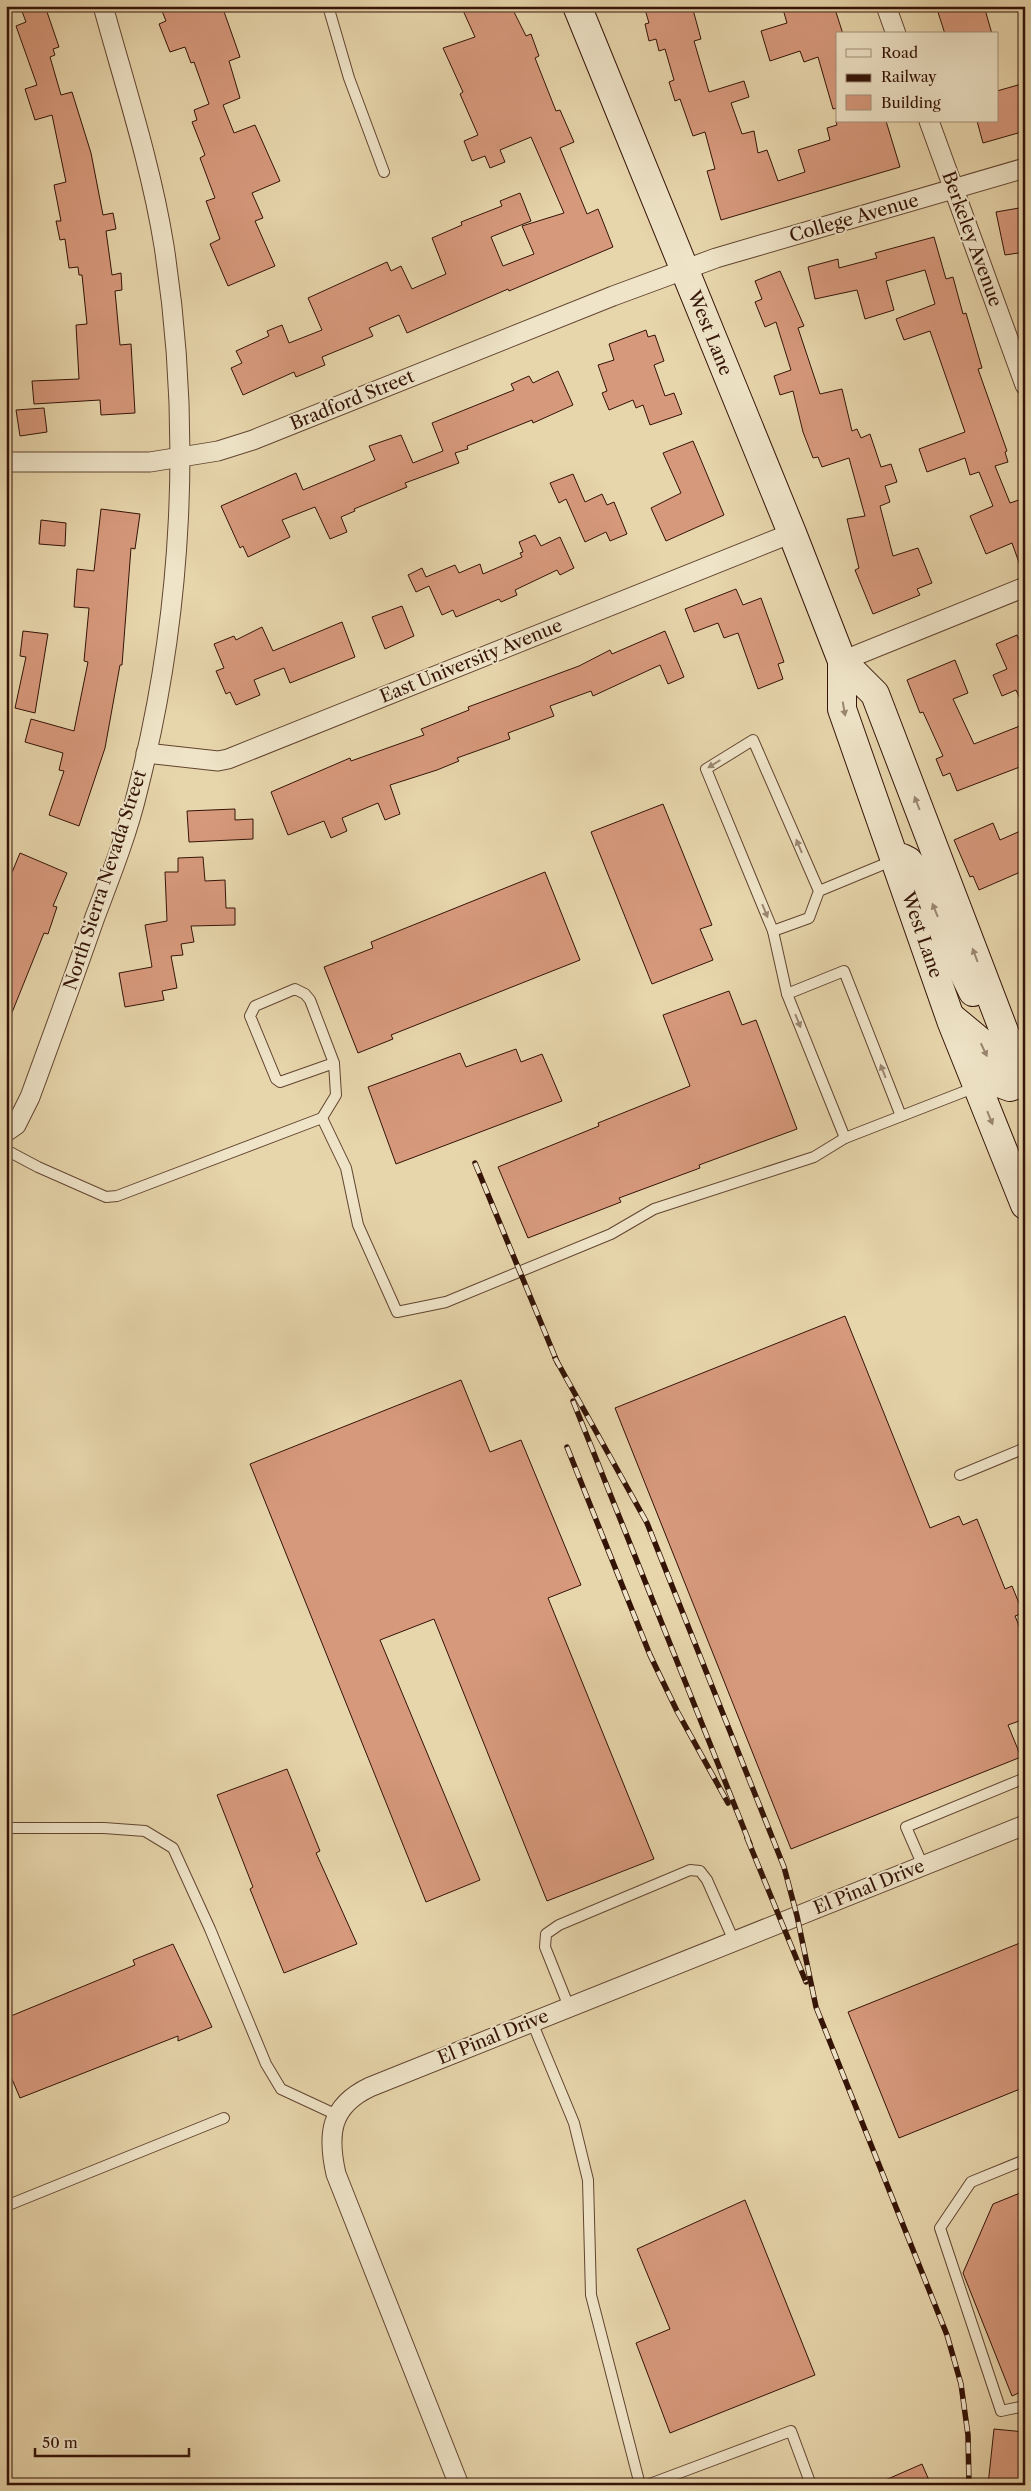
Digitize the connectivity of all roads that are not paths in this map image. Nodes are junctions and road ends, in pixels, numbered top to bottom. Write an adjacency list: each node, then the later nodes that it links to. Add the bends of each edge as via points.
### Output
1 (103, 6): 12 (street, North Sierra Nevada Street, via 147,163 164,244 174,319)
2 (328, 6): 8 (lane, via 349,78)
3 (577, 6): 10 (main road, West Lane)
4 (886, 6): 5 (street)
5 (895, 32)
6 (928, 122): 9 (street, Berkeley Avenue)
7 (1025, 168): 9 (street, College Avenue)
8 (384, 172)
9 (953, 189): 10 (street, College Avenue); 11 (street, Berkeley Avenue)
10 (684, 270): 12 (street, Bradford Street, via 253,440); 14 (main road, West Lane)
11 (1025, 385)
12 (181, 458): 13 (street, Bradford Street, via 150,462); 17 (street, North Sierra Nevada Street, via 176,570 164,669)
13 (6, 462)
14 (792, 532): 16 (main road, West Lane); 17 (street, East University Avenue, via 228,759 218,761)
15 (1025, 588): 16 (street)
16 (842, 660): 18 (main road, West Lane, one-way to 18, via 842,710); 23 (main road, West Lane, one-way to 16, via 875,694)
17 (146, 753): 29 (street, North Sierra Nevada Street, via 112,873 30,1097)
18 (895, 859): 19 (lane); 22 (main road, West Lane); 23 (main road, one-way to 18, via 968,986 921,876 908,861)
19 (819, 891): 20 (lane, via 809,918); 20 (lane, one-way to 20, via 753,740 706,769)
20 (773, 931): 21 (lane)
21 (787, 994): 27 (lane, one-way to 21, via 844,971); 30 (lane, one-way to 30)
22 (950, 1016): 25 (main road, one-way to 25, via 981,1042 999,1083 1010,1087); 26 (main road, West Lane)
23 (1002, 1027): 25 (main road, West Lane)
24 (334, 1064): 24 (lane, via 306,994 295,989 252,1010 250,1016 276,1080 280,1082); 28 (lane, via 336,1095)
25 (1024, 1083)
26 (977, 1087): 27 (lane); 32 (main road, West Lane, one-way to 32)
27 (901, 1116): 30 (lane)
28 (322, 1118): 30 (lane, via 346,1168 358,1225 397,1312 446,1302 611,1234 654,1208 814,1157); 31 (lane, via 117,1196 106,1197)
29 (11, 1129)
30 (845, 1138)
31 (6, 1150)
32 (1025, 1205)
33 (1025, 1448): 34 (lane)
34 (960, 1475)
35 (1025, 1778): 38 (lane, via 906,1827)
36 (1025, 1825): 38 (street, El Pinal Drive)
37 (6, 1828): 42 (lane, via 145,1831 173,1848 266,2064 282,2089)
38 (923, 1866): 39 (street, El Pinal Drive)
39 (734, 1941): 40 (street, El Pinal Drive); 40 (lane, via 707,1880 700,1871 690,1870 560,1925 546,1934 545,1947)
40 (569, 2007): 41 (street, El Pinal Drive)
41 (532, 2022): 42 (street, El Pinal Drive, via 364,2090 342,2106); 48 (lane, via 574,2123 588,2180 591,2295)
42 (337, 2115): 47 (street, via 330,2150 336,2174)
43 (224, 2118): 45 (lane)
44 (1025, 2160): 46 (lane, via 971,2182 940,2228 1000,2411)
45 (6, 2206)
46 (1025, 2406)
47 (459, 2485)
48 (640, 2485)
49 (646, 2485): 50 (lane, via 790,2431)
50 (811, 2485)

